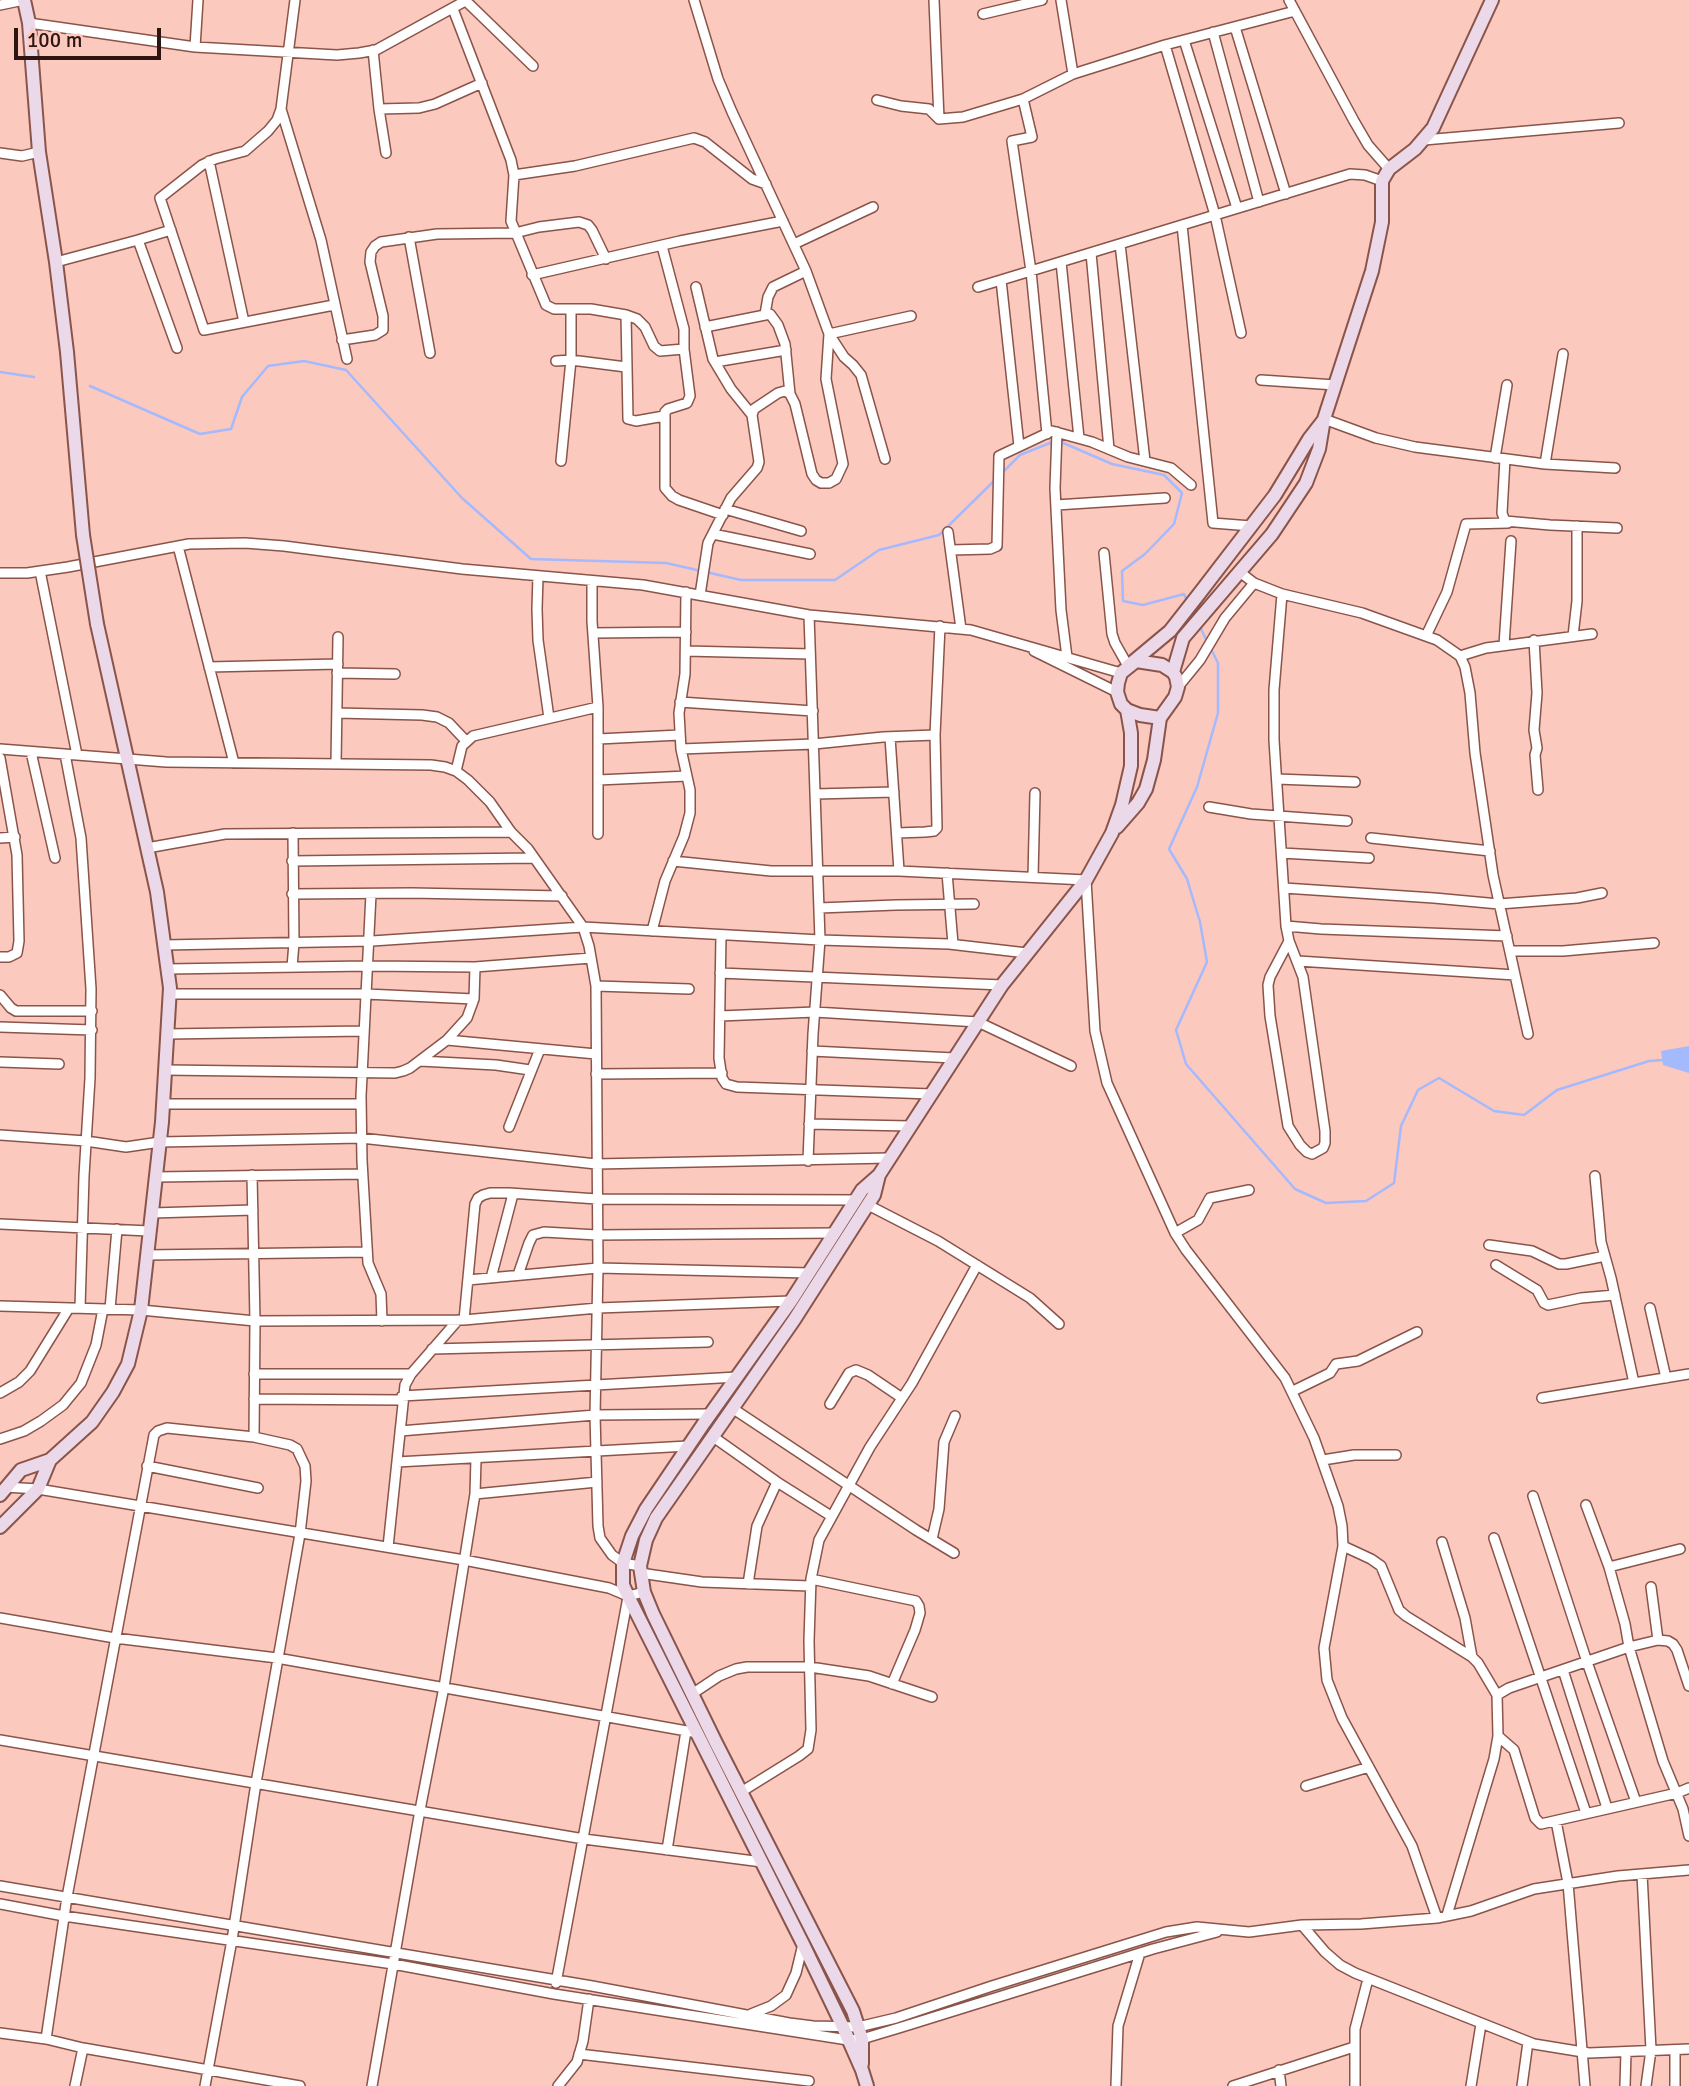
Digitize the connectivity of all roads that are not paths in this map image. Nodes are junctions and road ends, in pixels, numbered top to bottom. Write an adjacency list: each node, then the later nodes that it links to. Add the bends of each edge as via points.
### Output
1 (24, 0): 11 (street); 15 (street)
2 (198, 0): 20 (street)
3 (295, 0): 22 (street)
4 (694, 0): 40 (street, via 723,90)
5 (934, 0): 30 (street)
6 (1042, 0): 14 (street)
7 (1061, 0): 24 (street)
8 (1289, 0): 13 (street)
9 (1492, 0): 32 (street)
10 (466, 1): 12 (street); 23 (street)
11 (0, 5)
12 (453, 9): 21 (street); 25 (street)
13 (1295, 11): 16 (street); 37 (street, via 1368,145)
14 (983, 14)
15 (29, 23): 20 (street); 34 (street)
16 (1235, 27): 17 (street); 41 (street)
17 (1213, 32): 18 (street); 42 (street)
18 (1184, 40): 19 (street); 44 (street)
19 (1164, 45): 24 (street); 45 (street)
20 (195, 47): 22 (street)
21 (373, 50): 22 (street, via 337,55); 28 (street)
22 (288, 52): 29 (street)
23 (533, 66)
24 (1073, 74): 26 (street)
25 (482, 83): 28 (street, via 419,108); 38 (street)
26 (1023, 99): 30 (street, via 963,117); 60 (street, via 1032,137 1012,141)
27 (877, 100): 30 (street, via 929,109)
28 (379, 108): 35 (street)
29 (281, 110): 36 (street, via 268,131 245,151); 65 (street, via 321,240)
30 (939, 118)
31 (1619, 123): 32 (street)
32 (1424, 139): 37 (street)
33 (0, 152): 34 (street, via 22,156)
34 (38, 152): 57 (street)
35 (386, 153)
36 (209, 161): 48 (street, via 160,198); 70 (street)
37 (1389, 169): 39 (street)
38 (514, 174): 40 (street, via 575,166 694,138); 49 (street, via 510,214)
39 (1382, 181): 41 (street, via 1350,174); 86 (street, via 1382,222 1372,271)
40 (766, 184): 46 (street)
41 (1286, 194): 42 (street)
42 (1259, 202): 44 (street)
43 (873, 207): 52 (street)
44 (1237, 208): 45 (street)
45 (1215, 215): 47 (street); 72 (street)
46 (783, 221): 52 (street); 54 (street)
47 (1182, 225): 53 (street); 107 (street, via 1213,523)
48 (171, 230): 51 (street); 70 (street, via 204,330)
49 (515, 233): 50 (street); 56 (street, via 583,223 592,230); 61 (street)
50 (409, 237): 74 (street, via 381,242 372,252 383,330); 78 (street)
51 (138, 240): 57 (street); 75 (street)
52 (794, 244): 59 (street)
53 (1120, 244): 55 (street); 99 (street)
54 (662, 246): 56 (street); 76 (street, via 684,329)
55 (1091, 253): 58 (street); 95 (street)
56 (606, 259): 61 (street)
57 (56, 262): 169 (street, bridge, via 83,535 97,624)
58 (1061, 262): 60 (street); 93 (street)
59 (806, 271): 67 (street, via 772,287); 73 (street)
60 (1031, 271): 62 (street); 92 (street)
61 (532, 275): 66 (street, via 546,306)
62 (1001, 280): 64 (street); 94 (street)
63 (696, 287): 71 (street)
64 (978, 287)
65 (334, 305): 70 (street); 74 (street)
66 (571, 310): 68 (street); 81 (street)
67 (765, 314): 71 (street); 77 (street, via 778,325)
68 (626, 315): 76 (street, via 645,327 660,351); 84 (street)
69 (911, 316): 73 (street)
70 (244, 322)
71 (705, 327): 83 (street)
72 (1241, 333)
73 (829, 334): 88 (street, via 826,379 843,464 829,483 821,483 812,474); 97 (street, via 861,375)
74 (342, 341): 80 (street)
75 (177, 348)
76 (684, 349): 90 (street, via 689,400 668,409)
77 (786, 350): 83 (street); 88 (street)
78 (430, 353)
79 (1563, 354): 100 (street)
80 (346, 359)
81 (572, 360): 82 (street); 84 (street); 98 (street)
82 (556, 361)
83 (715, 362): 89 (street)
84 (626, 367): 90 (street, via 628,419)
85 (1261, 380): 86 (street)
86 (1335, 385): 91 (street)
87 (1507, 385): 96 (street)
88 (790, 394): 89 (street, via 778,393 759,404)
89 (752, 415): 105 (street, via 759,462)
90 (664, 416): 105 (street, via 667,492 679,500)
91 (1324, 419): 96 (street, via 1393,443); 107 (street); 120 (street, via 1306,482)
92 (1052, 433): 93 (street); 94 (street); 104 (street)
93 (1079, 438): 95 (street)
94 (1019, 446): 115 (street, via 999,456 998,546)
95 (1109, 449): 99 (street)
96 (1500, 458): 100 (street); 106 (street, via 1502,513)
97 (885, 459)
98 (561, 461)
99 (1145, 461): 102 (street, via 1171,468)
100 (1545, 464): 101 (street)
101 (1615, 468)
102 (1191, 485)
103 (1165, 498): 104 (street)
104 (1056, 505): 142 (street)
105 (724, 512): 110 (street); 112 (street)
106 (1510, 523): 108 (street); 133 (street, via 1466,524 1447,593)
107 (1251, 526): 145 (street, via 1170,631)
108 (1577, 526): 109 (street); 134 (street)
109 (1617, 528)
110 (801, 531)
111 (948, 533): 115 (street)
112 (710, 539): 117 (street); 126 (street)
113 (1511, 541): 138 (street)
114 (178, 547): 118 (street); 121 (street, via 284,546); 143 (street)
115 (951, 550): 129 (street)
116 (1104, 553): 145 (street, via 1112,634)
117 (810, 554)
118 (40, 571): 119 (street); 167 (street)
119 (0, 573)
120 (1241, 573): 123 (street); 146 (street, via 1183,638)
121 (538, 576): 122 (street); 155 (street, via 538,640)
122 (592, 581): 124 (street); 131 (street)
123 (1254, 583): 125 (street); 148 (street)
124 (686, 592): 126 (street); 130 (street)
125 (1282, 594): 133 (street, via 1362,613); 174 (street, via 1274,690)
126 (700, 595): 127 (street)
127 (809, 615): 128 (street); 140 (street)
128 (940, 626): 129 (street); 157 (street)
129 (961, 629): 137 (street)
130 (686, 632): 131 (street); 139 (street)
131 (593, 633): 151 (street)
132 (1592, 634): 134 (street)
133 (1426, 636): 141 (street)
134 (1573, 636): 136 (street)
135 (338, 637): 144 (street)
136 (1534, 640): 138 (street); 177 (street)
137 (1012, 641): 142 (street); 149 (street)
138 (1504, 645): 141 (street)
139 (686, 651): 140 (street); 150 (street)
140 (810, 653): 153 (street)
141 (1460, 656): 193 (street, via 1470,694)
142 (1067, 657): 145 (street)
143 (209, 667): 144 (street); 170 (street)
144 (338, 669): 147 (street); 154 (street)
145 (1125, 669): 146 (street, via 1143,661); 149 (street)
146 (1173, 672): 148 (street)
147 (395, 674)
148 (1178, 687): 156 (street)
149 (1117, 692): 152 (street)
150 (680, 702): 153 (street); 158 (street)
151 (598, 707): 155 (street); 160 (street)
152 (1126, 710): 156 (street); 187 (street, via 1131,766)
153 (813, 711): 162 (street)
154 (337, 713): 161 (street, via 437,717); 171 (street)
155 (549, 718): 161 (street)
156 (1160, 718): 187 (street, via 1146,789)
157 (935, 735): 159 (street); 186 (street, via 937,828)
158 (680, 736): 160 (street); 163 (street)
159 (890, 737): 162 (street); 178 (street)
160 (598, 739): 175 (street)
161 (466, 741): 172 (street)
162 (814, 744): 163 (street); 180 (street)
163 (681, 749): 173 (street)
164 (0, 750): 165 (street)
165 (31, 752): 166 (street); 195 (street)
166 (65, 754): 167 (street); 245 (street, via 81,838)
167 (77, 755): 169 (street)
168 (0, 758): 189 (street)
169 (128, 759): 170 (street); 192 (street)
170 (234, 762): 171 (street)
171 (337, 764): 172 (street, via 430,765)
172 (456, 771): 184 (street, via 490,802)
173 (687, 776): 175 (street); 199 (street, via 690,813)
174 (1277, 779): 176 (street); 182 (street)
175 (598, 780): 188 (street)
176 (1354, 782)
177 (1538, 790)
178 (894, 792): 180 (street); 186 (street)
179 (1035, 793): 203 (street)
180 (815, 794): 200 (street)
181 (1209, 807): 182 (street)
182 (1279, 815): 183 (street); 194 (street)
183 (1347, 821)
184 (511, 832): 185 (street); 196 (street)
185 (292, 833): 192 (street, via 225,834); 198 (street)
186 (897, 833): 201 (street)
187 (1112, 833): 204 (street)
188 (598, 834)
189 (15, 837): 190 (street); 228 (street, via 19,948 13,956)
190 (0, 838)
191 (1371, 838): 193 (street)
192 (147, 848): 225 (street)
193 (1490, 851): 212 (street)
194 (1282, 853): 197 (street); 205 (street)
195 (55, 858)
196 (534, 858): 198 (street); 209 (street)
197 (1369, 858)
198 (292, 861): 207 (street)
199 (673, 861): 200 (street, via 749,870); 216 (street)
200 (818, 871): 201 (street); 213 (street)
201 (898, 871): 202 (street)
202 (947, 873): 203 (street); 210 (street)
203 (1033, 877): 204 (street)
204 (1086, 880): 227 (street); 297 (street, via 1099,1055 1107,1083)
205 (1284, 888): 212 (street); 214 (street)
206 (1602, 893): 212 (street)
207 (292, 894): 208 (street); 222 (street)
208 (371, 894): 209 (street); 220 (street)
209 (562, 896): 215 (street)
210 (950, 904): 211 (street); 213 (street); 224 (street)
211 (974, 904)
212 (1499, 904): 218 (street)
213 (819, 908): 219 (street)
214 (1286, 926): 218 (street); 221 (street)
215 (583, 927): 216 (street); 220 (street); 229 (street)
216 (652, 931): 217 (street)
217 (721, 934): 219 (street); 235 (street)
218 (1507, 936): 226 (street)
219 (820, 940): 224 (street); 237 (street)
220 (368, 941): 222 (street); 231 (street)
221 (1289, 941): 230 (street); 230 (street, via 1270,977 1270,1016 1288,1126 1312,1154 1323,1148 1325,1131)
222 (294, 943): 225 (street); 232 (street)
223 (1654, 943): 226 (street)
224 (953, 944): 227 (street)
225 (164, 946): 234 (street)
226 (1510, 951): 236 (street)
227 (1027, 953): 238 (street)
228 (0, 957)
229 (591, 958): 233 (street); 239 (street)
230 (1298, 961): 236 (street)
231 (367, 966): 232 (street); 233 (street); 243 (street)
232 (292, 967): 234 (street)
233 (475, 967): 244 (street)
234 (167, 969): 241 (street)
235 (720, 973): 237 (street); 247 (street)
236 (1515, 975): 253 (street)
237 (818, 978): 238 (street); 246 (street)
238 (1002, 985): 248 (street)
239 (596, 986): 240 (street); 257 (street)
240 (689, 989)
241 (170, 994): 243 (street); 252 (street)
242 (0, 995): 245 (street, via 16,1011)
243 (366, 995): 244 (street); 251 (street)
244 (474, 999): 254 (street, via 467,1018)
245 (92, 1011): 250 (street)
246 (815, 1012): 247 (street); 248 (street); 256 (street)
247 (720, 1016): 266 (street)
248 (978, 1022): 258 (street); 262 (street)
249 (0, 1027): 250 (street)
250 (92, 1030): 277 (street)
251 (364, 1031): 252 (street); 265 (street)
252 (167, 1034): 263 (street)
253 (1528, 1034)
254 (447, 1040): 255 (street); 259 (street)
255 (540, 1049): 257 (street); 264 (street)
256 (812, 1051): 258 (street); 268 (street)
257 (596, 1054): 267 (street)
258 (954, 1058): 269 (street)
259 (420, 1061): 264 (street); 265 (street, via 395,1073)
260 (0, 1062): 261 (street)
261 (59, 1064)
262 (1071, 1066)
263 (165, 1070): 265 (street); 270 (street)
264 (530, 1070): 274 (street)
265 (362, 1073): 271 (street)
266 (722, 1073): 267 (street); 268 (street, via 730,1086)
267 (596, 1074): 281 (street)
268 (811, 1089): 269 (street); 272 (street)
269 (931, 1094): 273 (street)
270 (163, 1104): 271 (street); 278 (street)
271 (361, 1104): 276 (street)
272 (809, 1124): 273 (street); 280 (street)
273 (910, 1126): 279 (street)
274 (509, 1127)
275 (0, 1135): 277 (street)
276 (362, 1138): 278 (street); 281 (street); 282 (street)
277 (86, 1141): 278 (street, via 126,1147); 293 (street)
278 (160, 1142): 285 (street)
279 (889, 1158): 280 (street); 289 (street, via 874,1195)
280 (808, 1161): 281 (street)
281 (596, 1164): 288 (street)
282 (362, 1174): 283 (street); 301 (street)
283 (253, 1175): 285 (street); 290 (street)
284 (1595, 1176): 303 (street)
285 (156, 1177): 291 (street)
286 (1248, 1190): 297 (street, via 1210,1198 1198,1220)
287 (513, 1194): 288 (street); 309 (street); 310 (street, via 490,1193 478,1198)
288 (597, 1199): 289 (street); 298 (street)
289 (862, 1203): 296 (street); 304 (street); 342 (street, via 794,1320)
290 (253, 1210): 291 (street); 300 (street)
291 (152, 1213): 295 (street)
292 (0, 1224): 293 (street)
293 (82, 1227): 294 (street); 315 (street)
294 (117, 1229): 295 (street); 318 (street)
295 (149, 1231): 302 (street)
296 (835, 1233): 298 (street); 307 (street)
297 (1175, 1233): 335 (street)
298 (597, 1235): 306 (street); 308 (street, via 538,1233 529,1243)
299 (1489, 1245): 303 (street, via 1532,1251 1559,1264)
300 (254, 1252): 301 (street); 302 (street); 321 (street)
301 (367, 1252): 322 (street, via 369,1270 381,1294)
302 (147, 1255): 319 (street)
303 (1605, 1256): 311 (street)
304 (977, 1265): 323 (street, via 1030,1298); 338 (street)
305 (1496, 1265): 311 (street, via 1537,1290 1548,1305)
306 (598, 1268): 307 (street); 308 (street); 316 (street)
307 (809, 1273): 312 (street)
308 (519, 1275): 309 (street)
309 (491, 1278): 310 (street)
310 (468, 1280): 320 (street)
311 (1615, 1295): 333 (street)
312 (791, 1301): 316 (street); 331 (street)
313 (0, 1306): 314 (street)
314 (69, 1308): 315 (street); 336 (street, via 30,1371)
315 (80, 1308): 318 (street)
316 (598, 1308): 320 (street); 326 (street)
317 (1650, 1308): 332 (street)
318 (106, 1309): 319 (street); 349 (street, via 81,1383 63,1405 41,1421)
319 (141, 1310): 321 (street); 354 (street, via 128,1364 113,1392 92,1422)
320 (461, 1320): 322 (street); 327 (street)
321 (255, 1321): 322 (street); 328 (street)
322 (382, 1321)
323 (1059, 1324)
324 (1417, 1332): 335 (street, via 1359,1361 1336,1364 1328,1375)
325 (708, 1342): 326 (street)
326 (597, 1345): 327 (street); 334 (street)
327 (432, 1349): 329 (street)
328 (254, 1374): 329 (street); 340 (street)
329 (411, 1374): 337 (street)
330 (1689, 1374): 332 (street)
331 (737, 1377): 334 (street); 343 (street)
332 (1666, 1378): 333 (street)
333 (1633, 1383): 339 (street)
334 (596, 1386): 337 (street); 344 (street)
335 (1293, 1391): 355 (street)
336 (0, 1393)
337 (402, 1398): 340 (street); 346 (street)
338 (902, 1398): 341 (street, via 856,1370 849,1373); 360 (street)
339 (1542, 1398)
340 (254, 1399): 348 (street)
341 (830, 1404)
342 (732, 1408): 347 (street); 360 (street)
343 (710, 1414): 344 (street); 350 (street)
344 (596, 1415): 346 (street); 351 (street)
345 (955, 1416): 372 (street, via 944,1442)
346 (400, 1431): 356 (street)
347 (712, 1436): 359 (street); 381 (street, via 656,1518)
348 (254, 1437): 357 (street, via 162,1429 154,1436); 370 (street, via 290,1445 300,1454 306,1481)
349 (0, 1439)
350 (688, 1446): 351 (street); 379 (street, via 641,1518)
351 (596, 1450): 353 (street); 358 (street)
352 (1395, 1455): 355 (street)
353 (476, 1459): 356 (street); 364 (street)
354 (50, 1460): 362 (street); 363 (street, via 21,1470)
355 (1323, 1460): 374 (street, via 1338,1506)
356 (397, 1462): 375 (street)
357 (147, 1466): 361 (street); 367 (street)
358 (597, 1482): 364 (street); 379 (street, via 600,1538)
359 (777, 1482): 368 (street); 383 (street, via 757,1526)
360 (848, 1485): 368 (street); 372 (street)
361 (258, 1488)
362 (38, 1489): 363 (street); 367 (street); 369 (street)
363 (2, 1490)
364 (475, 1494): 378 (street)
365 (1533, 1496): 393 (street)
366 (1586, 1505): 380 (street)
367 (141, 1507): 370 (street); 388 (street)
368 (831, 1516): 382 (street, via 819,1540)
369 (0, 1527)
370 (300, 1534): 375 (street); 392 (street)
371 (1494, 1538): 396 (street)
372 (932, 1539): 377 (street)
373 (1442, 1542): 391 (street)
374 (1343, 1546): 391 (street, via 1381,1566 1406,1616); 408 (street, via 1324,1666 1331,1694)
375 (388, 1547): 378 (street)
376 (1680, 1549): 380 (street)
377 (954, 1553)
378 (464, 1560): 386 (street, via 609,1588); 399 (street)
379 (623, 1563): 381 (street); 386 (street)
380 (1609, 1567): 390 (street)
381 (640, 1570): 383 (street, via 702,1582); 385 (street)
382 (811, 1582): 383 (street); 394 (street); 397 (street, via 916,1601 915,1630)
383 (748, 1584)
384 (1651, 1587): 389 (street)
385 (644, 1592): 386 (street); 400 (street)
386 (628, 1596): 403 (street); 404 (street)
387 (0, 1618): 388 (street)
388 (116, 1638): 392 (street); 407 (street)
389 (1658, 1640): 390 (street); 398 (street, via 1668,1641 1677,1650)
390 (1629, 1647): 393 (street); 413 (street)
391 (1472, 1657): 401 (street)
392 (277, 1658): 399 (street); 409 (street)
393 (1587, 1662): 395 (street); 414 (street)
394 (810, 1667): 397 (street, via 859,1673); 400 (street, via 736,1669); 412 (street, via 808,1749)
395 (1563, 1670): 396 (street); 415 (street)
396 (1540, 1678): 401 (street); 417 (street)
397 (892, 1684): 402 (street)
398 (1689, 1686)
399 (444, 1687): 403 (street); 416 (street)
400 (692, 1694): 412 (street)
401 (1497, 1695): 405 (street)
402 (932, 1697)
403 (605, 1718): 404 (street); 420 (street)
404 (692, 1732): 421 (street); 422 (street)
405 (1498, 1736): 418 (street, via 1514,1750 1537,1821); 430 (street)
406 (0, 1740): 407 (street)
407 (93, 1756): 409 (street); 427 (street)
408 (1369, 1767): 410 (street); 430 (street, via 1412,1846)
409 (256, 1783): 416 (street); 432 (street)
410 (1306, 1786)
411 (1689, 1788): 413 (street)
412 (741, 1792): 448 (street, via 853,2011)
413 (1676, 1793): 414 (street); 419 (street)
414 (1636, 1802): 415 (street)
415 (1607, 1808): 417 (street)
416 (420, 1811): 420 (street); 438 (street)
417 (1586, 1813): 418 (street)
418 (1556, 1821): 425 (street)
419 (1689, 1836)
420 (584, 1839): 421 (street); 441 (street)
421 (667, 1850): 422 (street)
422 (762, 1862): 436 (street)
423 (1689, 1870): 424 (street)
424 (1642, 1874): 425 (street); 454 (street)
425 (1568, 1883): 430 (street); 456 (street)
426 (0, 1886): 427 (street)
427 (67, 1898): 429 (street); 432 (street)
428 (0, 1905): 429 (street)
429 (64, 1916): 435 (street); 449 (street)
430 (1442, 1916): 431 (street)
431 (1302, 1925): 433 (street, via 1249,1932); 440 (street, via 1340,1965)
432 (234, 1926): 435 (street); 438 (street)
433 (1223, 1930): 434 (street, via 1197,1927); 437 (street)
434 (1146, 1938): 437 (street); 448 (street)
435 (232, 1940): 439 (street); 459 (street)
436 (803, 1944): 444 (street, via 786,1994); 446 (street)
437 (1145, 1951): 448 (street); 462 (street, via 1118,2026)
438 (395, 1953): 439 (street); 441 (street)
439 (393, 1964): 442 (street); 466 (street)
440 (1368, 1979): 445 (street); 451 (street)
441 (557, 1980): 442 (street); 444 (street)
442 (554, 1994): 443 (street)
443 (589, 1999): 448 (street); 458 (street)
444 (750, 2015): 446 (street)
445 (1481, 2024): 450 (street); 472 (street)
446 (843, 2027): 448 (street)
447 (0, 2033): 449 (street)
448 (856, 2035): 468 (street)
449 (46, 2039): 452 (street)
450 (1528, 2042): 456 (street); 473 (street)
451 (1354, 2047): 460 (street); 471 (street)
452 (83, 2048): 459 (street); 463 (street)
453 (1689, 2049): 455 (street)
454 (1651, 2050): 455 (street); 457 (street); 476 (street)
455 (1675, 2050): 477 (street)
456 (1582, 2052): 457 (street); 474 (street)
457 (1626, 2052): 475 (street)
458 (579, 2054): 461 (street); 467 (street)
459 (207, 2070): 464 (street); 465 (street)
460 (1279, 2070): 469 (street); 470 (street)
461 (809, 2081)
462 (1115, 2085)
463 (75, 2086)
464 (205, 2086)
465 (300, 2086)
466 (372, 2086)
467 (558, 2086)
468 (867, 2086)
469 (1233, 2086)
470 (1280, 2086)
471 (1355, 2086)
472 (1471, 2086)
473 (1522, 2086)
474 (1585, 2086)
475 (1625, 2086)
476 (1646, 2086)
477 (1675, 2086)

